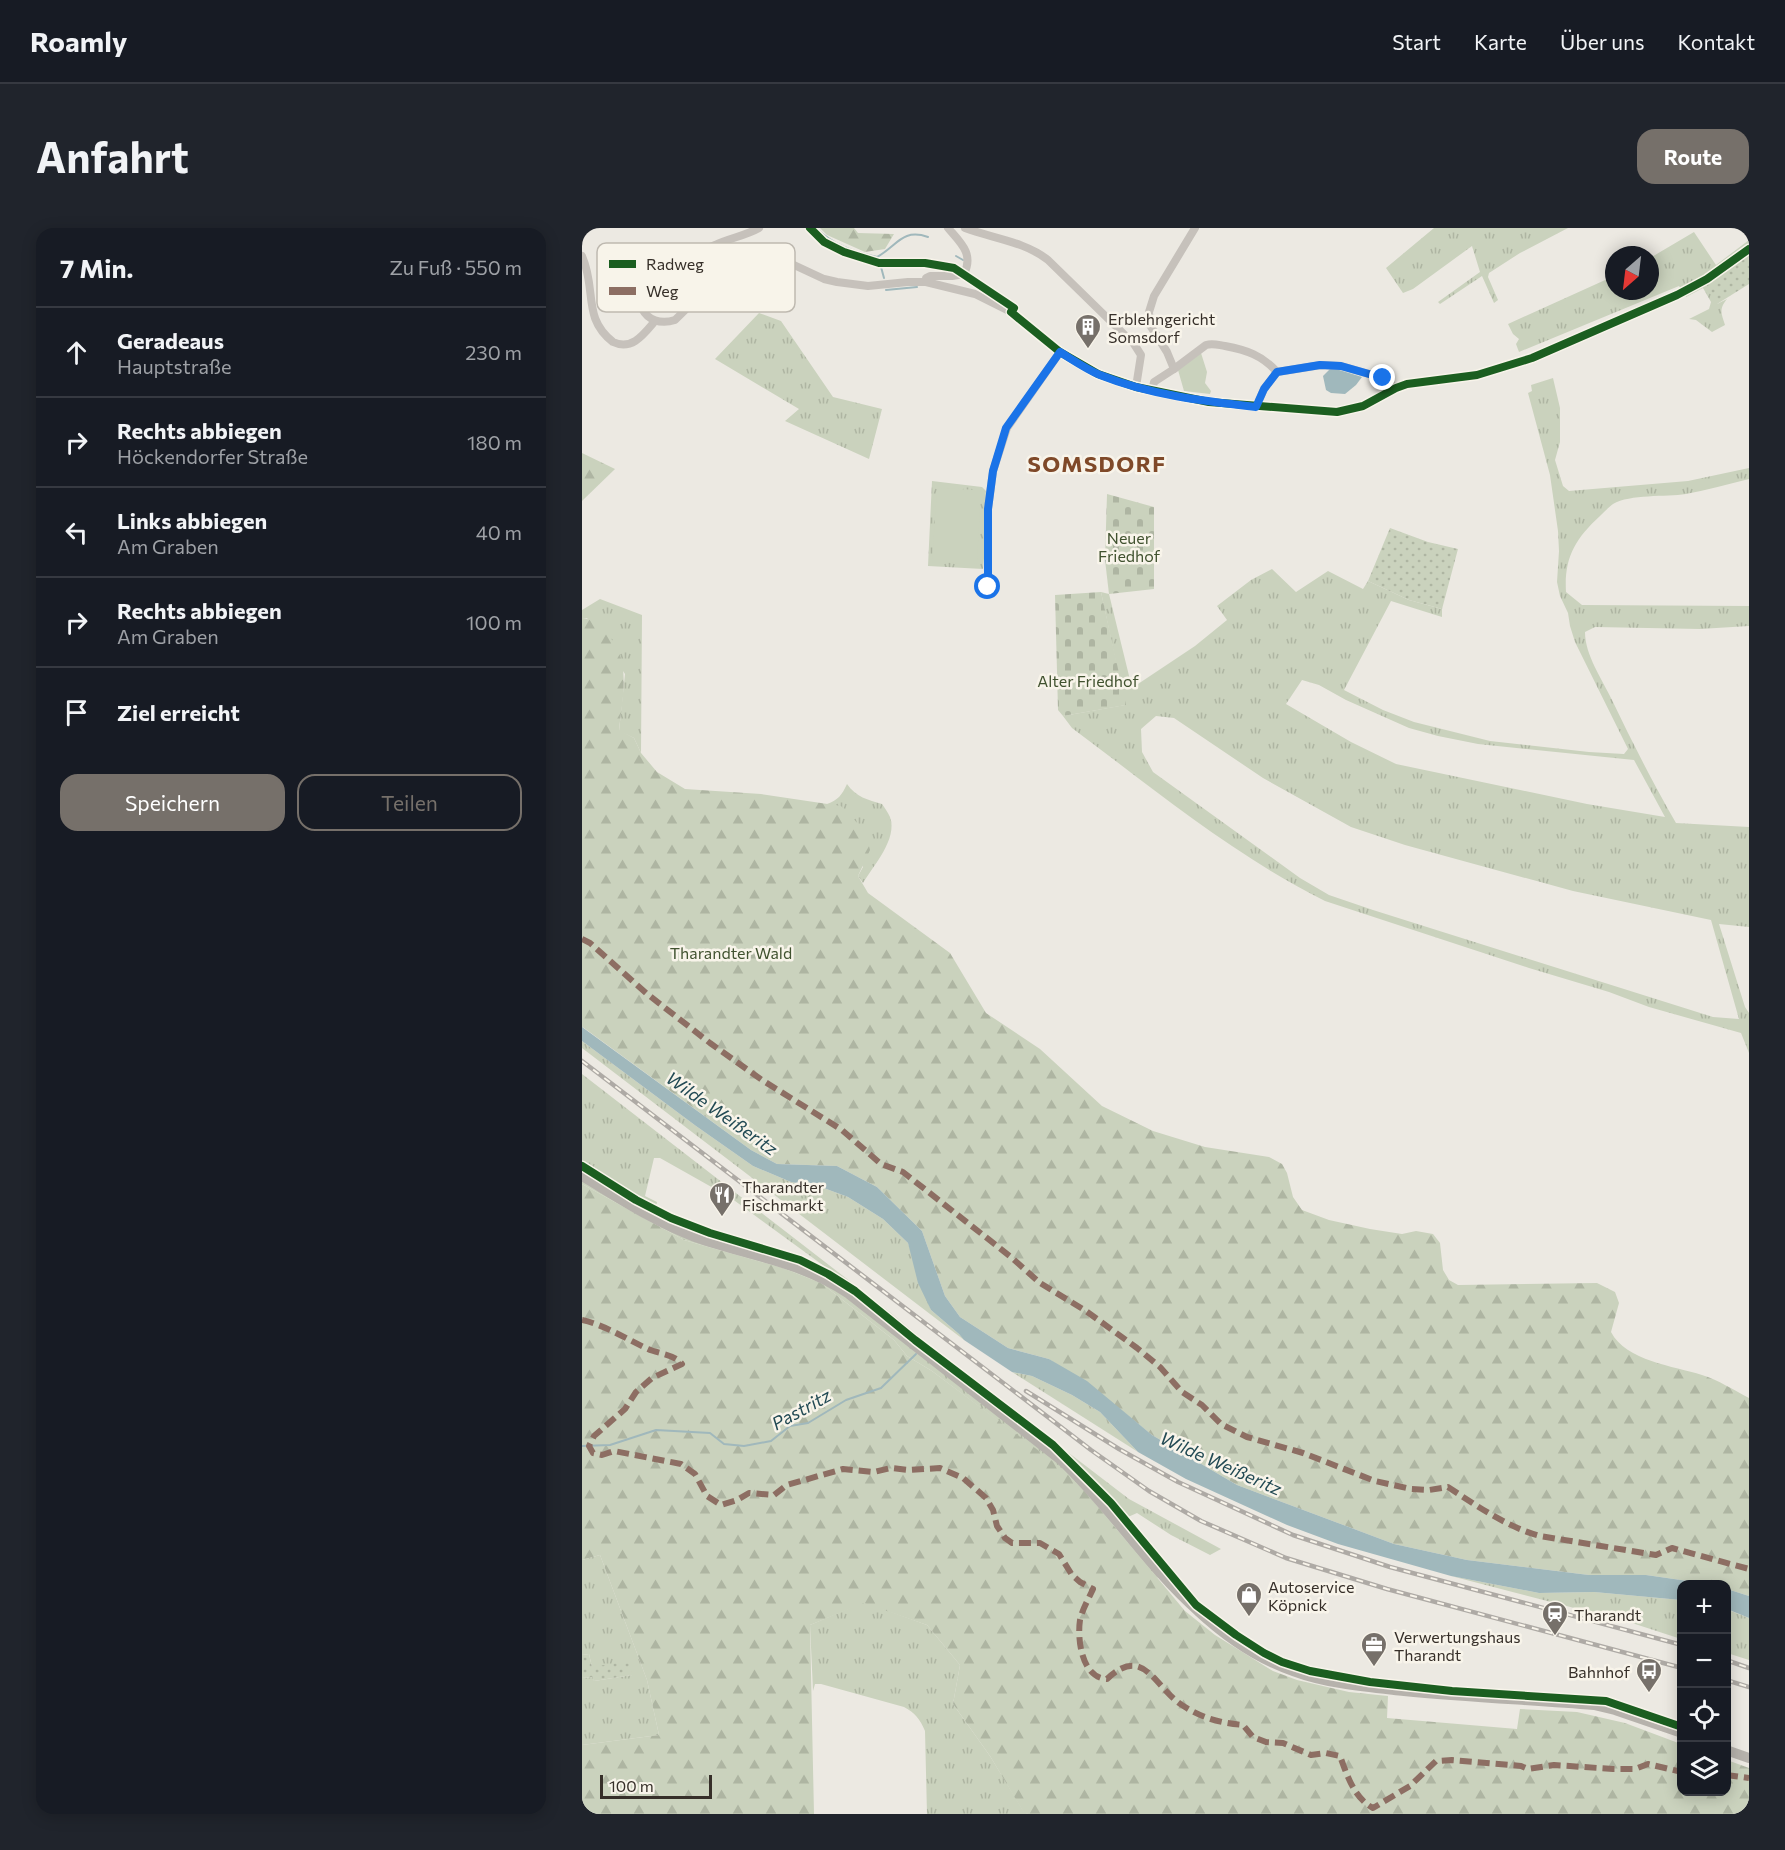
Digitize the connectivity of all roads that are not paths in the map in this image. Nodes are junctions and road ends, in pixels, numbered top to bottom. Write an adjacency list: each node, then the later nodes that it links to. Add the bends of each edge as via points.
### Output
1 (759, 228): 6 (street)
2 (810, 228): 10 (street, via 824,242 863,258 890,264 939,265)
3 (948, 228): 10 (street, via 966,249)
4 (965, 228): 19 (street, via 1008,241 1048,260 1134,344 1141,356)
5 (1195, 228): 17 (street, via 1154,296 1149,312 1150,325)
6 (720, 243)
7 (1749, 249): 20 (street, via 1677,295 1532,358 1477,375)
8 (582, 256): 15 (street, via 586,320 595,330 612,341 627,344 641,338)
9 (795, 265): 11 (street, via 845,284)
10 (964, 274): 11 (street, via 930,276); 12 (street)
11 (926, 282): 16 (street, via 975,294 1004,308)
12 (1014, 308)
13 (644, 312): 15 (street)
14 (683, 312): 15 (street, via 675,320)
15 (655, 321)
16 (1060, 352): 19 (street, via 1098,374); 23 (street, via 1006,428 993,471)
17 (1174, 369): 18 (street, via 1212,343 1254,353); 21 (street, via 1154,382)
18 (1277, 372): 20 (street, via 1341,366 1383,378); 22 (street)
19 (1136, 387): 21 (street)
20 (1396, 388): 22 (street, via 1349,411)
21 (1152, 391): 22 (street)
22 (1256, 407)
23 (988, 587)
24 (582, 1176): 25 (main road, via 687,1233 792,1264 849,1294 1060,1460 1197,1611 1233,1640 1273,1663 1310,1676 1365,1687 1594,1705)
25 (1677, 1731)
26 (1731, 1752): 27 (main road)
27 (1749, 1758)

